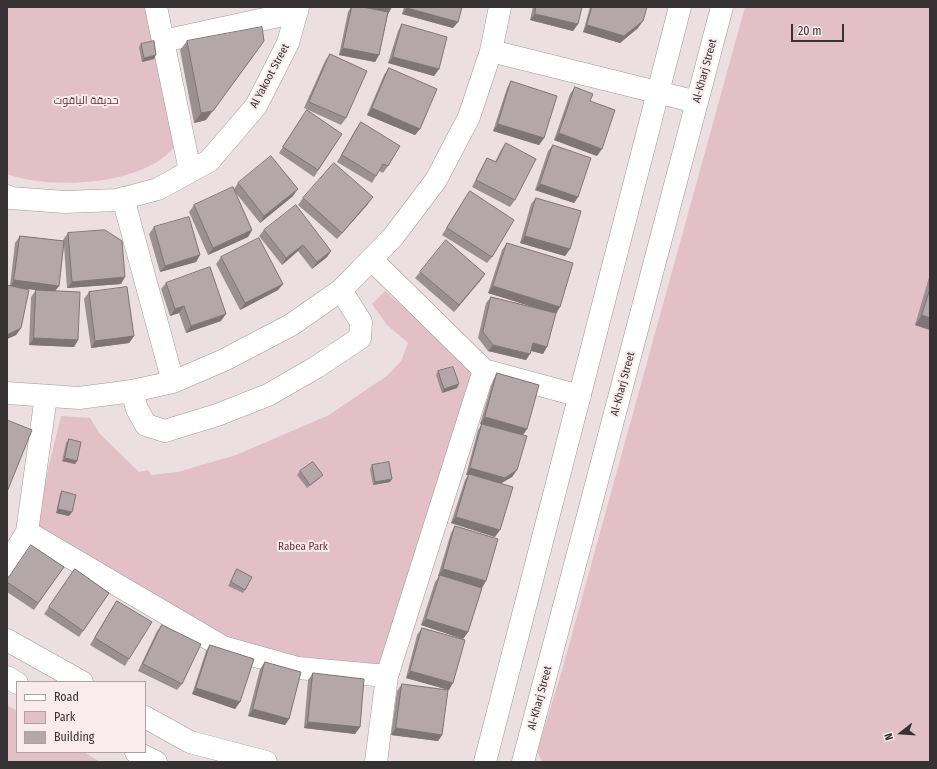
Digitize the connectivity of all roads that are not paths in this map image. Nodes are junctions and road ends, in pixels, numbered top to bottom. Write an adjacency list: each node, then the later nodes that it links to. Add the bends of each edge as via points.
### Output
1 (156, 7): 6 (street)
2 (500, 7): 7 (street)
3 (680, 7): 8 (street)
4 (722, 7): 9 (street, Al-Kharj Street)
5 (298, 10): 6 (street); 10 (street, Al Yakoot Street, via 288,44 256,106 209,161)
6 (163, 41): 10 (street)
7 (491, 51): 8 (street); 13 (street, via 469,117 436,180 393,237)
8 (658, 92): 9 (street); 20 (street)
9 (697, 102): 34 (street, Al-Kharj Street)
10 (190, 171): 12 (street, Al Yakoot Street, via 158,189)
11 (7, 196): 12 (street, Al Yakoot Street, via 65,202)
12 (123, 198): 16 (street)
13 (372, 259): 14 (street); 15 (street)
14 (341, 290): 16 (street, via 291,325 224,360); 17 (street, via 361,322 360,338 268,395 216,415 165,430 146,425 137,409)
15 (484, 370): 20 (street); 24 (street)
16 (173, 382): 17 (street)
17 (132, 391): 19 (street, via 79,398)
18 (7, 393): 19 (street)
19 (46, 396): 21 (street)
20 (580, 396): 33 (street)
21 (26, 532): 22 (street); 24 (street, via 223,647 298,668)
22 (7, 565)
23 (7, 640): 26 (street)
24 (387, 676): 32 (street)
25 (7, 677): 27 (street)
26 (80, 681)
27 (16, 682)
28 (146, 718): 31 (street, via 190,742)
29 (138, 753): 30 (street)
30 (156, 762)
31 (266, 762)
32 (376, 762)
33 (485, 762)
34 (524, 762)

